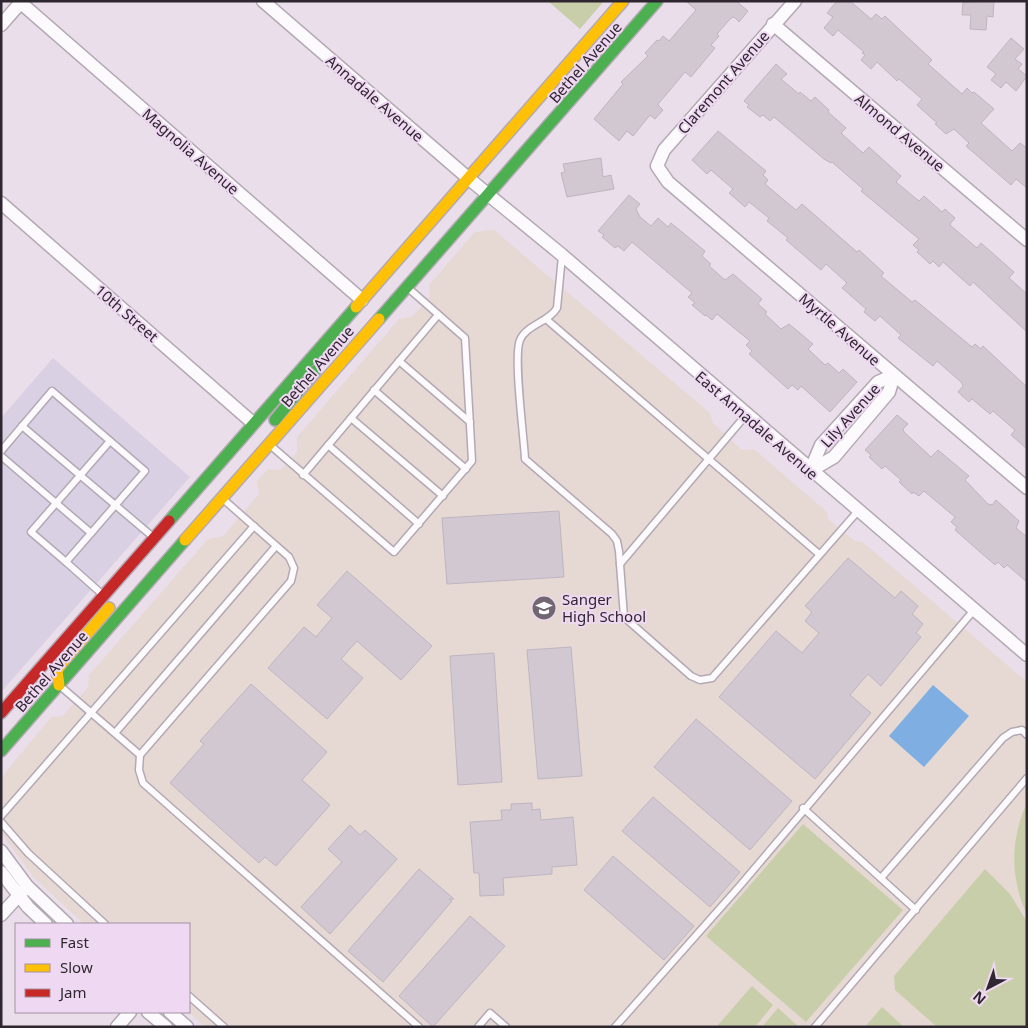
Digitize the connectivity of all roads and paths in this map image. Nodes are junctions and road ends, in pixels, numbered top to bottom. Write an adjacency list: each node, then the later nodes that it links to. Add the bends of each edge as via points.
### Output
1 (263, 1): 9 (street, Annadale Avenue)
2 (623, 1): 9 (main road, Bethel Avenue)
3 (657, 1): 10 (main road, Bethel Avenue)
4 (795, 1): 6 (street, Claremont Avenue)
5 (21, 2): 7 (street); 15 (street, Magnolia Avenue)
6 (773, 24): 8 (street, Claremont Avenue, via 664,150); 12 (street, Almond Avenue)
7 (1, 25)
8 (656, 166): 19 (street, Myrtle Avenue, via 668,182)
9 (468, 178): 10 (street, Annadale Avenue); 15 (main road, Bethel Avenue)
10 (489, 194): 13 (street, East Annadale Avenue); 14 (main road, Bethel Avenue)
11 (1, 203): 24 (street, 10th Street)
12 (1027, 240)
13 (562, 255): 17 (lane, via 557,308); 21 (street, East Annadale Avenue)
14 (406, 286): 16 (lane); 27 (main road, Bethel Avenue)
15 (359, 304): 24 (main road, Bethel Avenue); 27 (main road, via 324,360 271,426)
16 (438, 315): 18 (lane); 23 (lane, via 465,338)
17 (546, 319): 31 (lane); 49 (lane, via 520,339 518,357 525,459 612,534 617,541)
18 (399, 361): 20 (lane); 23 (lane)
19 (894, 375): 33 (street, Lily Avenue, via 888,392 834,457); 33 (street, Lily Avenue, via 878,382 821,445); 36 (street, Myrtle Avenue)
20 (374, 390): 22 (lane); 32 (lane)
21 (746, 415): 31 (lane); 33 (street, East Annadale Avenue)
22 (351, 418): 28 (lane); 37 (lane)
23 (470, 422): 32 (lane, via 472,461)
24 (253, 423): 45 (main road, Bethel Avenue); 50 (main road, via 256,432 252,445 184,525)
25 (22, 426): 26 (lane, via 52,391); 29 (lane); 34 (lane)
26 (110, 441): 34 (lane); 40 (lane, via 145,471)
27 (269, 444): 35 (lane); 38 (main road, Bethel Avenue)
28 (328, 445): 35 (lane); 42 (lane)
29 (1, 451)
30 (1, 456): 39 (lane)
31 (708, 459): 47 (lane); 49 (lane)
32 (466, 469): 37 (lane)
33 (810, 471): 41 (street, East Annadale Avenue)
34 (80, 475): 39 (lane); 40 (lane)
35 (303, 475): 42 (lane, via 394,552)
36 (1027, 488)
37 (442, 496): 42 (lane)
38 (222, 498): 43 (lane); 50 (main road, Bethel Avenue)
39 (56, 503): 44 (lane); 48 (lane, via 31,532)
40 (116, 505): 44 (lane); 45 (lane)
41 (858, 511): 47 (lane); 52 (street, East Annadale Avenue)
42 (419, 524)
43 (254, 526): 46 (lane); 56 (lane)
44 (91, 533): 48 (lane)
45 (152, 540): 51 (main road, Bethel Avenue); 54 (main road, via 137,574 61,664 57,671)
46 (276, 546): 57 (lane); 60 (lane, via 289,556 294,568 291,581)
47 (819, 554): 49 (lane, via 712,678 700,680 691,676 624,617)
48 (66, 562): 51 (lane)
49 (620, 564)
50 (159, 570): 54 (main road, Bethel Avenue)
51 (104, 595): 55 (main road, Bethel Avenue)
52 (974, 610): 53 (street, East Annadale Avenue); 62 (lane)
53 (1027, 655)
54 (59, 685): 56 (lane); 59 (main road, Bethel Avenue)
55 (1, 713)
56 (91, 713): 57 (lane); 63 (lane)
57 (115, 733): 60 (lane)
58 (1027, 735): 67 (lane, via 1022,730 1003,738)
59 (1, 751)
60 (140, 755): 82 (lane, via 138,770 143,783)
61 (1027, 778): 69 (lane)
62 (803, 808): 67 (lane); 85 (lane, via 738,888)
63 (1, 816)
64 (1, 822): 73 (lane, via 28,853)
65 (1, 851): 68 (street)
66 (1, 872): 68 (street)
67 (880, 878): 69 (lane)
68 (22, 891): 70 (street); 71 (street); 72 (street)
69 (916, 910): 86 (lane)
70 (1, 915)
71 (45, 923)
72 (66, 923)
73 (104, 923)
74 (190, 997): 81 (lane)
75 (129, 1013): 78 (street)
76 (149, 1013): 79 (street)
77 (171, 1013): 80 (street)
78 (117, 1027)
79 (166, 1027)
80 (187, 1027)
81 (224, 1027)
82 (420, 1027)
83 (478, 1027): 84 (lane, via 490,1013)
84 (506, 1027)
85 (615, 1027)
86 (815, 1027)

